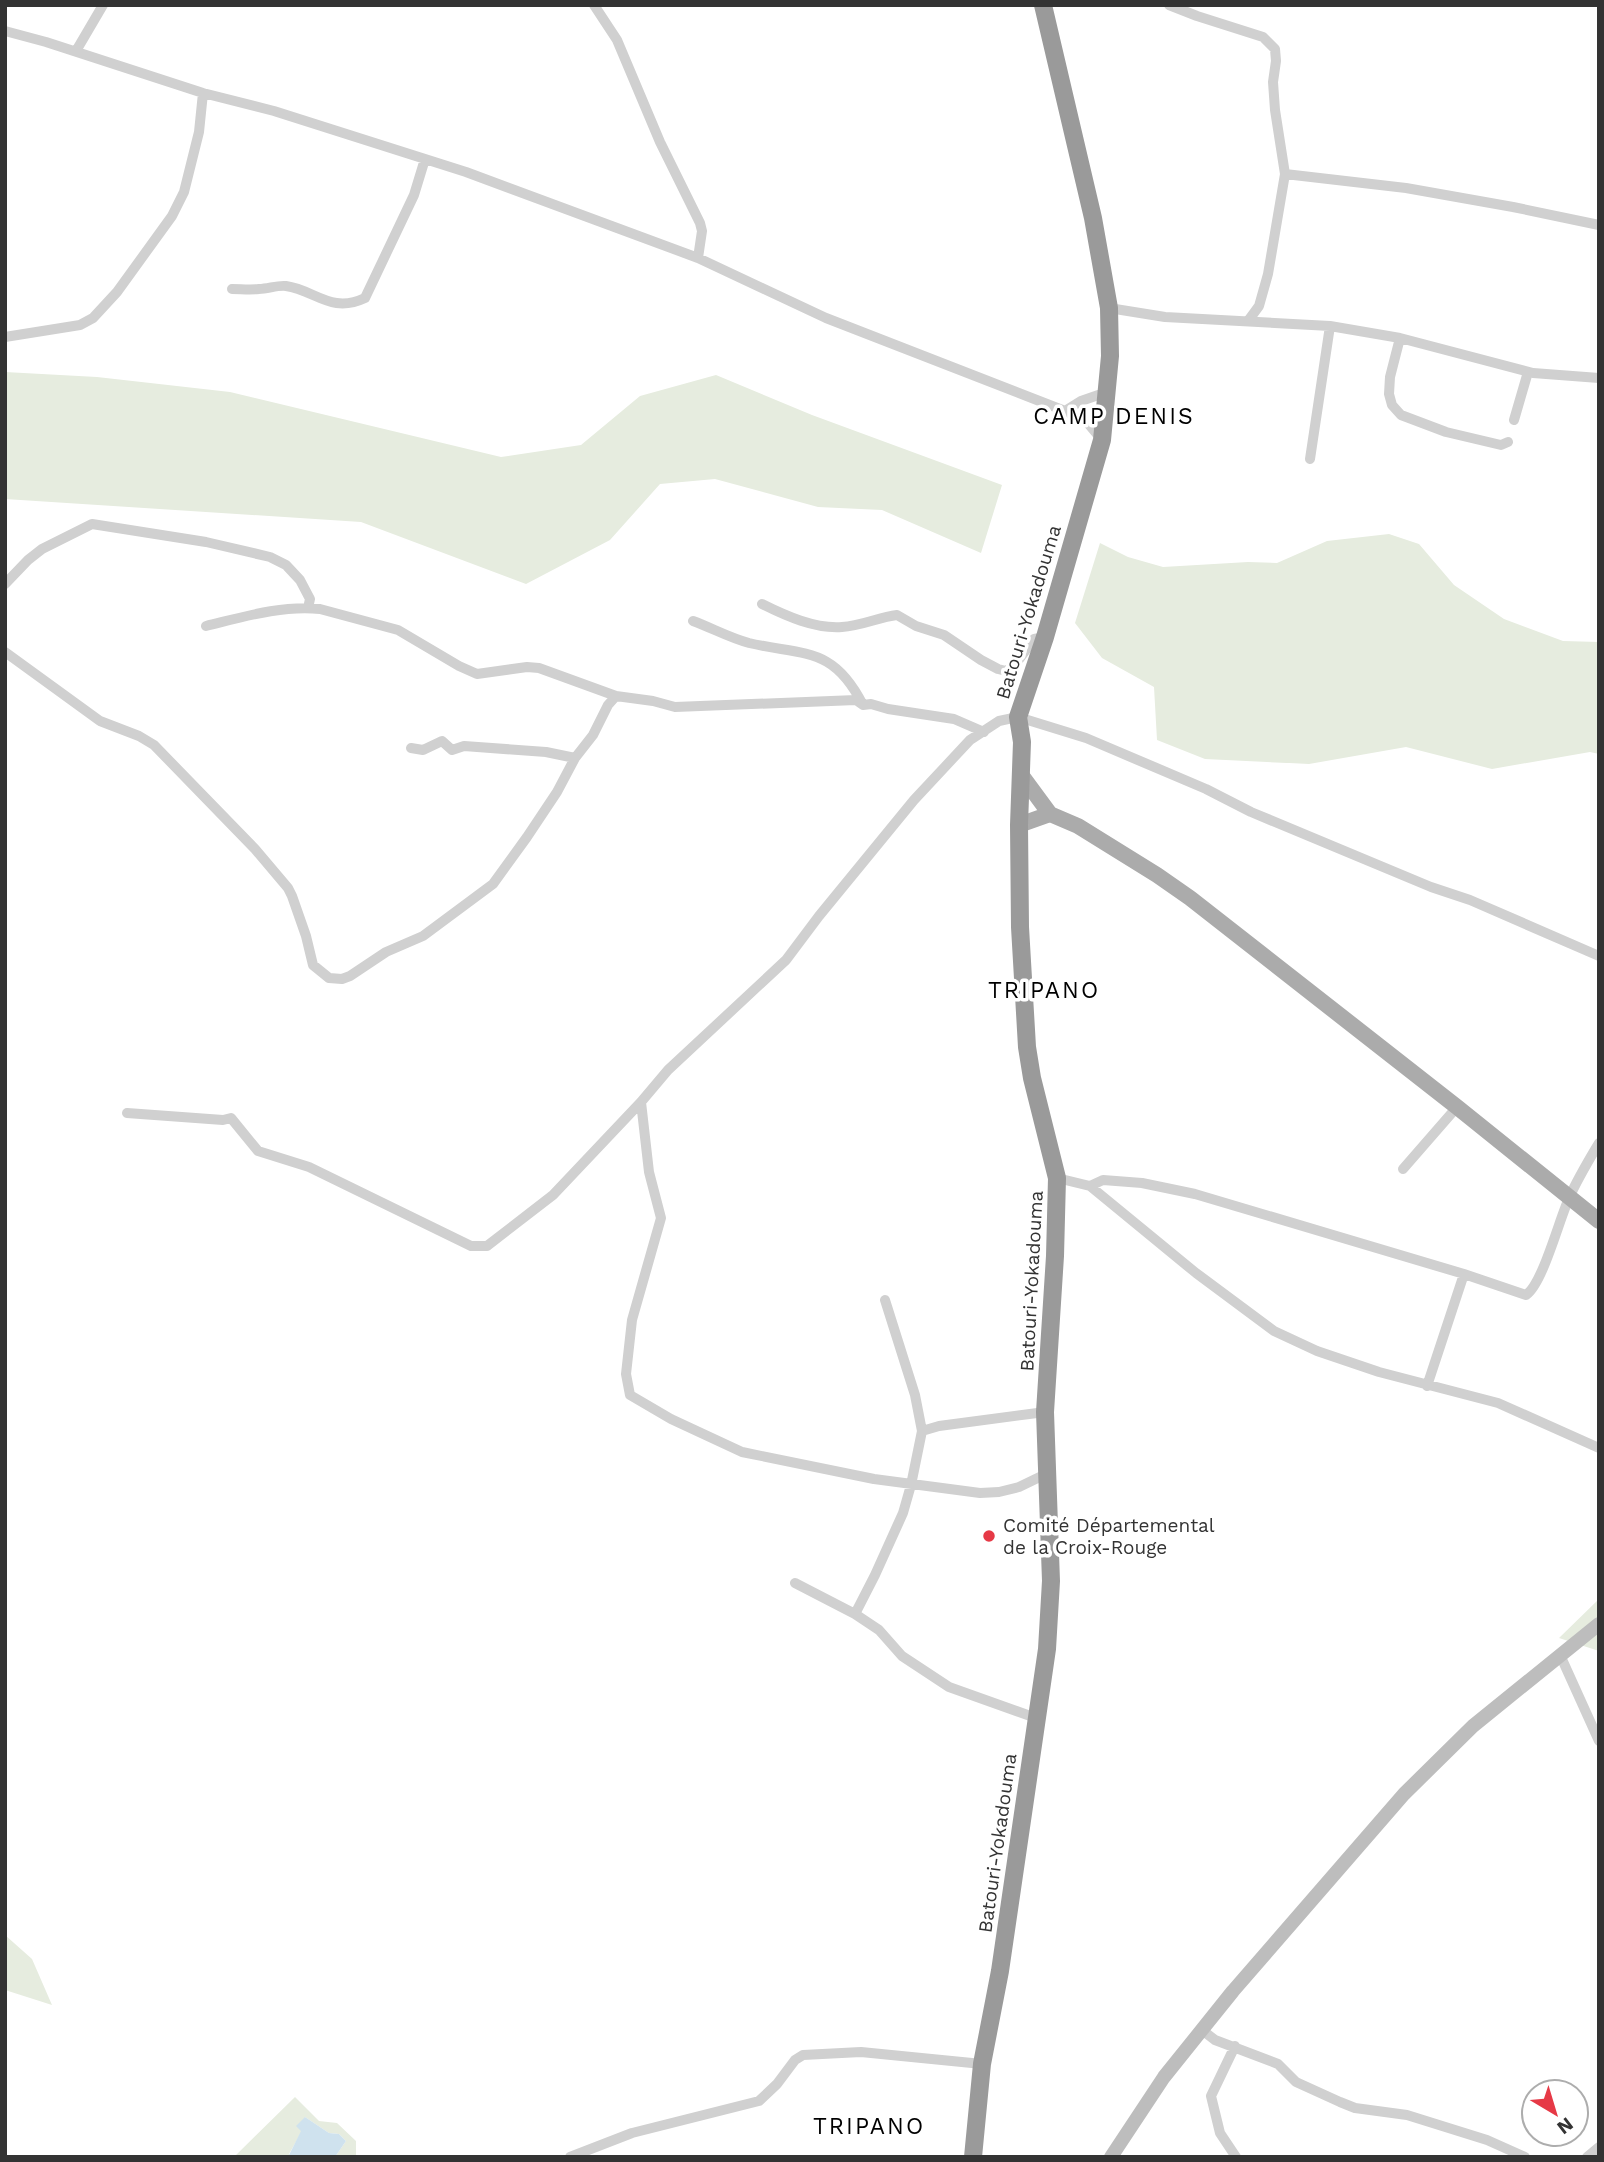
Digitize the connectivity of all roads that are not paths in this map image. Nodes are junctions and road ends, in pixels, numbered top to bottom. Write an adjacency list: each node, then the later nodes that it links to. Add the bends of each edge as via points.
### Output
1 (103, 5): 6 (street)
2 (594, 5): 11 (street, via 617,40 650,121 696,213 702,231)
3 (1043, 5): 14 (highway, Batouri-Yokadouma, via 1093,218)
4 (1176, 6): 9 (street, via 1263,37 1275,49 1275,110)
5 (5, 32): 6 (street)
6 (76, 51): 7 (street)
7 (203, 93): 8 (street); 18 (street, via 184,192 117,292 80,325)
8 (425, 159): 11 (street); 12 (street, via 414,195 365,298 354,304 330,302 282,285)
9 (1285, 174): 10 (street, via 1406,188); 13 (street)
10 (1599, 225)
11 (698, 258): 23 (street, via 826,317)
12 (232, 289)
13 (1259, 306): 15 (street); 16 (street)
14 (1109, 308): 15 (street, via 1165,317); 22 (highway, Batouri-Yokadouma)
15 (1248, 321): 16 (street)
16 (1266, 323): 17 (street)
17 (1329, 326): 19 (street); 27 (street)
18 (5, 337)
19 (1400, 338): 20 (street); 26 (street, via 1389,394 1401,415 1501,446)
20 (1528, 372): 21 (street); 24 (street)
21 (1599, 379)
22 (1107, 393): 23 (street); 25 (highway, Batouri-Yokadouma)
23 (1065, 411): 25 (street, via 1087,422)
24 (1514, 420)
25 (1102, 440): 33 (highway, Batouri-Yokadouma)
26 (1508, 442)
27 (1310, 459)
28 (5, 584): 30 (street, via 43,549 92,524 270,556 300,580 310,599)
29 (762, 604): 33 (street, via 785,616 831,627 897,615 944,635 1006,671 1034,639)
30 (308, 608): 32 (street, via 252,614); 35 (street, via 398,629 477,674 539,668)
31 (693, 621): 36 (street, via 745,642 823,658 842,673)
32 (206, 626)
33 (1045, 638): 37 (highway, Batouri-Yokadouma)
34 (5, 652): 40 (street, via 100,721 154,746 280,878 292,896 313,965 334,979 350,976 386,952 423,936 493,884)
35 (616, 696): 36 (street, via 675,707 856,700); 40 (street)
36 (863, 705): 38 (street, via 954,719)
37 (1018, 717): 38 (street, via 999,721); 41 (highway, Batouri-Yokadouma); 44 (street, via 1086,738)
38 (984, 732): 45 (street, via 970,740 914,800 786,960 668,1070)
39 (411, 748): 40 (street, via 423,750 442,741 452,750 464,746)
40 (575, 758)
41 (1022, 776): 42 (main road); 43 (highway, Batouri-Yokadouma)
42 (1050, 814): 43 (main road); 46 (main road, via 1078,826 1179,890)
43 (1019, 825): 50 (highway, Batouri-Yokadouma, via 1027,1047)
44 (1599, 956)
45 (641, 1102): 47 (street, via 553,1195 479,1248 309,1167 258,1151 230,1118); 61 (street, via 649,1172 661,1218 632,1320 626,1374 630,1395 742,1452)
46 (1457, 1107): 49 (street); 52 (main road)
47 (127, 1113)
48 (1599, 1143): 52 (street)
49 (1404, 1169)
50 (1057, 1178): 51 (street); 57 (highway, Batouri-Yokadouma)
51 (1090, 1186): 54 (street, via 1103,1180 1195,1194); 56 (street, via 1274,1331 1317,1351)
52 (1569, 1196): 53 (main road); 54 (street, via 1529,1294)
53 (1599, 1221)
54 (1464, 1274): 56 (street)
55 (885, 1300): 58 (street)
56 (1427, 1386): 59 (street, via 1498,1403)
57 (1045, 1412): 58 (street); 60 (highway, Batouri-Yokadouma)
58 (922, 1431): 61 (street)
59 (1599, 1448)
60 (1046, 1474): 61 (street, via 999,1492); 66 (highway, Batouri-Yokadouma, via 1050,1618)
61 (911, 1485): 63 (street, via 896,1530)
62 (795, 1583): 63 (street)
63 (855, 1614): 66 (street, via 879,1630 902,1656 949,1688)
64 (1599, 1625): 65 (street)
65 (1561, 1657): 67 (street); 68 (street, via 1473,1726 1404,1794)
66 (1036, 1718): 70 (highway, Batouri-Yokadouma)
67 (1599, 1741)
68 (1202, 2030): 69 (street); 74 (street, via 1164,2077)
69 (1235, 2046): 75 (street, via 1211,2096 1220,2133); 76 (street, via 1278,2064 1296,2082 1355,2108 1406,2115)
70 (982, 2064): 72 (street, via 861,2052 803,2055 759,2101 632,2133); 73 (highway, Batouri-Yokadouma)
71 (1599, 2147): 77 (street)
72 (570, 2157)
73 (973, 2157)
74 (1111, 2157)
75 (1236, 2157)
76 (1525, 2157)
77 (1587, 2157)

